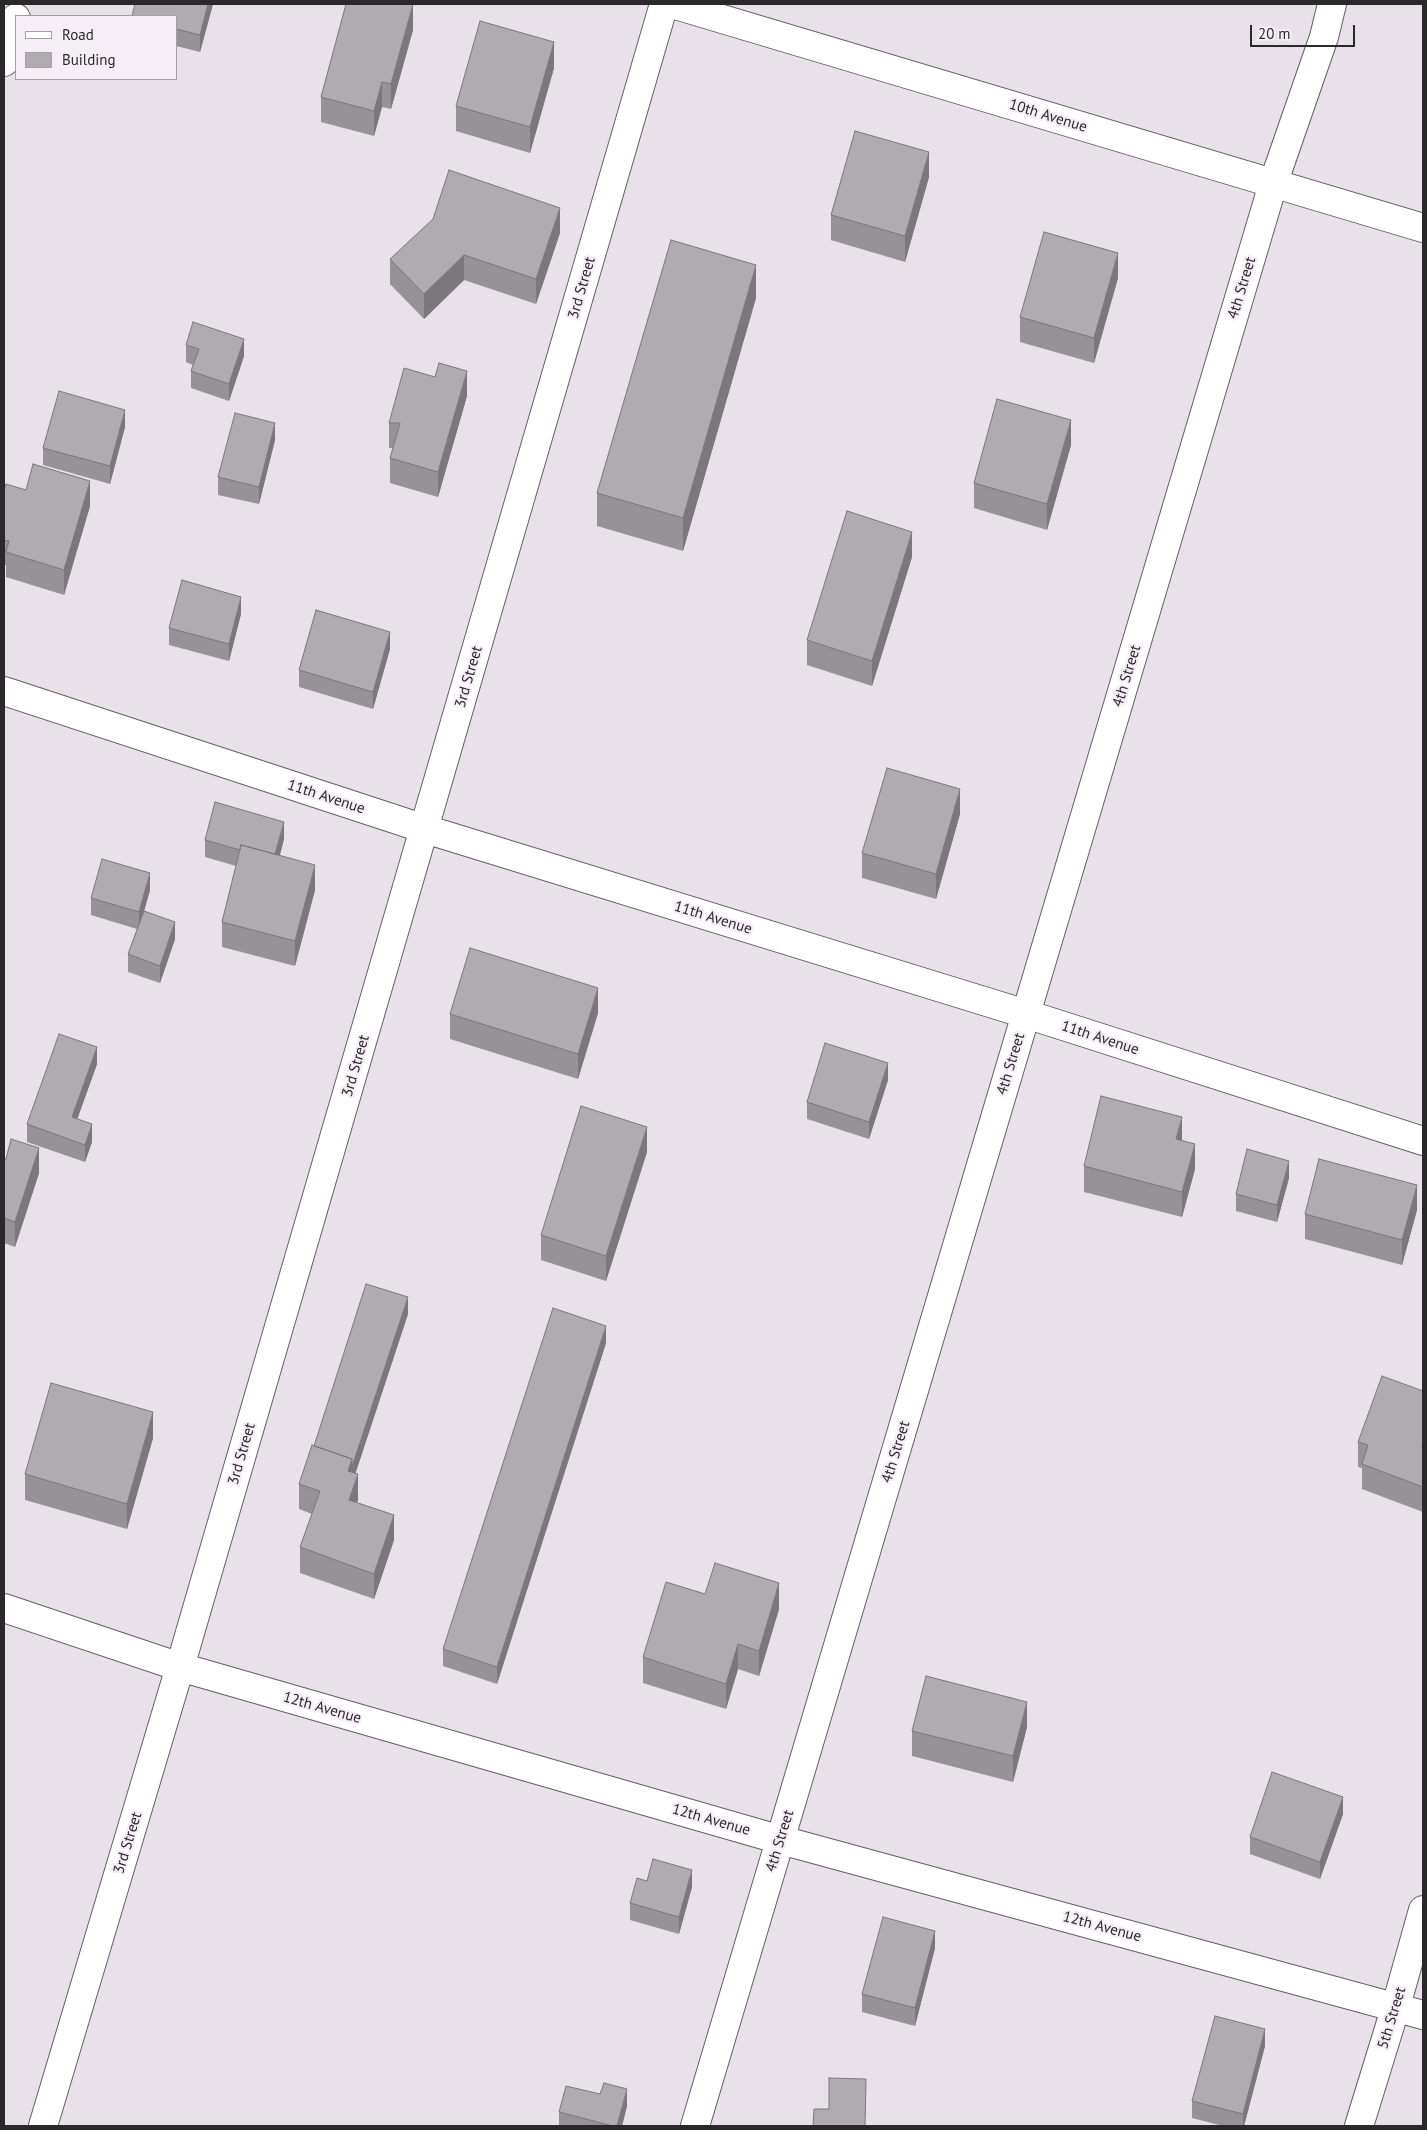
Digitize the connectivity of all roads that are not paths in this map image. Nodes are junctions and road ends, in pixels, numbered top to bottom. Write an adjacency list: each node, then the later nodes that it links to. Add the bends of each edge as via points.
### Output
1 (664, 4): 9 (street, 3rd Street)
2 (672, 4): 6 (street, 10th Avenue)
3 (1332, 4): 6 (street, 4th Street, via 1324,37)
4 (15, 21): 5 (street)
5 (4, 62)
6 (1273, 184): 7 (street, 10th Avenue); 10 (street, 4th Street)
7 (1423, 228)
8 (4, 691): 9 (street, 11th Avenue)
9 (425, 829): 10 (street, 11th Avenue); 13 (street, 3rd Street)
10 (1026, 1014): 11 (street, 11th Avenue); 14 (street, 4th Street)
11 (1423, 1140)
12 (4, 1608): 13 (street, 12th Avenue)
13 (180, 1668): 14 (street, 12th Avenue); 18 (street, 3rd Street)
14 (781, 1840): 16 (street, 12th Avenue); 19 (street, 4th Street)
15 (1423, 1910): 16 (street, 5th Street)
16 (1396, 2006): 17 (street, 12th Avenue); 20 (street, 5th Street)
17 (1423, 2015)
18 (43, 2126)
19 (695, 2126)
20 (1359, 2126)

